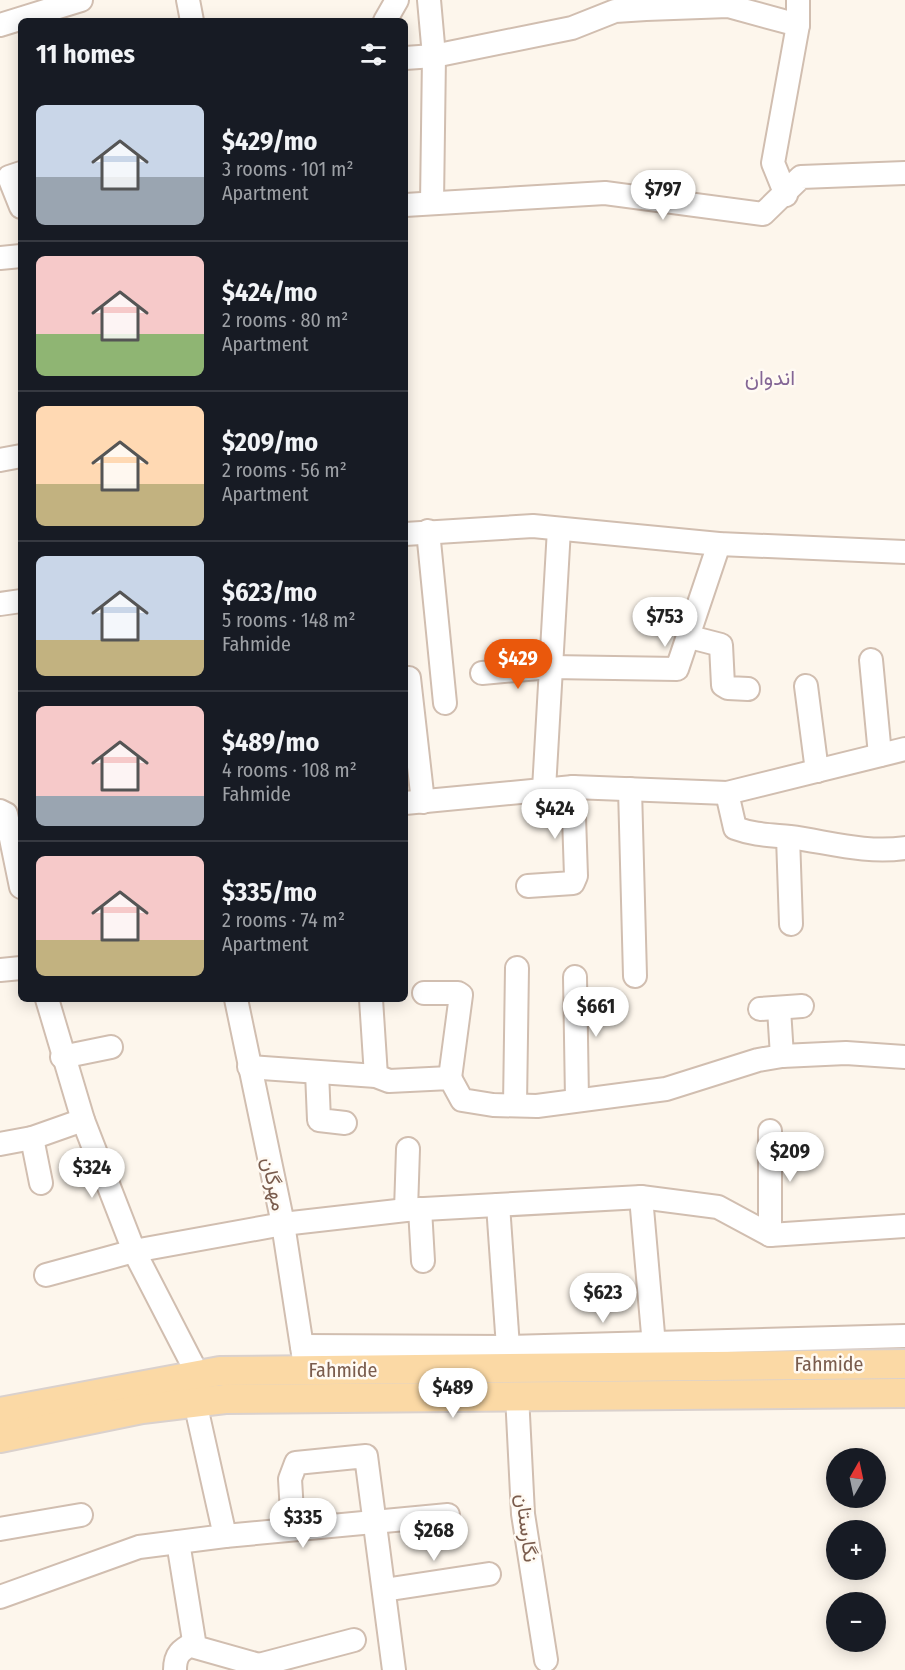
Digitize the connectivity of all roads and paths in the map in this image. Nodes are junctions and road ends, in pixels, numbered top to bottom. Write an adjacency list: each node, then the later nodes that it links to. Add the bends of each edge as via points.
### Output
1 (81, 0): 6 (street)
2 (188, 0): 7 (street)
3 (398, 0): 8 (street)
4 (429, 0): 12 (street)
5 (798, 0): 11 (street)
6 (23, 18)
7 (191, 18)
8 (387, 18)
9 (18, 19): 10 (street)
10 (0, 25)
11 (798, 26): 12 (street, via 728,6 615,11 572,28); 16 (street, via 773,164)
12 (434, 56): 13 (street); 18 (street)
13 (408, 58)
14 (905, 173): 16 (street, via 801,177)
15 (18, 174): 17 (street, via 9,177)
16 (786, 195): 18 (street, via 763,214 605,193)
17 (18, 200)
18 (432, 203): 19 (street)
19 (408, 205)
20 (18, 256): 21 (street)
21 (0, 258)
22 (18, 457): 23 (street)
23 (0, 460)
24 (559, 529): 25 (street, via 533,526); 27 (street); 33 (street)
25 (428, 531): 26 (street); 38 (street)
26 (408, 534)
27 (719, 544): 28 (street); 31 (street)
28 (905, 552)
29 (18, 601): 30 (street)
30 (0, 604)
31 (690, 637): 33 (street, via 677,669); 37 (street, via 721,645 723,685)
32 (871, 660): 40 (street)
33 (551, 667): 34 (street); 43 (street)
34 (482, 673)
35 (409, 678): 46 (street)
36 (806, 686): 41 (street)
37 (748, 689)
38 (445, 703)
39 (905, 749): 40 (street)
40 (880, 755): 41 (street)
41 (817, 771): 45 (street)
42 (573, 787): 43 (street); 44 (street); 51 (street, via 573,883)
43 (544, 789): 46 (street)
44 (630, 789): 45 (street); 56 (street)
45 (727, 793): 48 (street, via 735,828 759,836)
46 (414, 802)
47 (9, 813): 50 (street)
48 (788, 837): 49 (street, via 863,849); 52 (street)
49 (905, 848)
50 (18, 868)
51 (528, 886)
52 (791, 924)
53 (18, 968): 55 (street)
54 (517, 968): 72 (street)
55 (0, 970)
56 (635, 976)
57 (575, 977): 71 (street)
58 (424, 993): 70 (street, via 461,995)
59 (47, 1002): 65 (street)
60 (237, 1002): 67 (street, مهرگان)
61 (371, 1002): 69 (street)
62 (802, 1006): 64 (street, via 770,1009)
63 (111, 1047): 65 (street)
64 (782, 1056): 66 (street, via 846,1053); 71 (street, via 666,1089)
65 (62, 1057): 73 (street)
66 (905, 1057)
67 (249, 1067): 68 (street); 83 (street, مهرگان)
68 (317, 1072): 69 (street); 74 (street, via 319,1120)
69 (376, 1076): 70 (street, via 389,1081)
70 (450, 1078): 72 (street, via 462,1100)
71 (577, 1099): 72 (street, via 537,1106)
72 (515, 1105)
73 (83, 1120): 76 (street); 86 (street)
74 (345, 1123)
75 (770, 1131): 85 (street)
76 (32, 1137): 77 (street); 79 (street)
77 (0, 1144)
78 (408, 1149): 82 (street)
79 (41, 1183)
80 (641, 1197): 81 (street); 85 (street, via 718,1207); 91 (street)
81 (498, 1205): 82 (street); 90 (street)
82 (413, 1210): 83 (street); 87 (street)
83 (283, 1224): 86 (street); 92 (street, مهرگان)
84 (905, 1226): 85 (street)
85 (770, 1235)
86 (134, 1251): 88 (street); 94 (street)
87 (423, 1261)
88 (46, 1275)
89 (905, 1336): 91 (street)
90 (507, 1347): 91 (street); 92 (street)
91 (655, 1354): 93 (main road, Fahmide); 95 (main road, Fahmide)
92 (304, 1358): 94 (main road, Fahmide); 96 (main road, Fahmide)
93 (905, 1364)
94 (198, 1375): 100 (main road, Fahmide)
95 (463, 1382): 96 (main road, Fahmide); 98 (main road, Fahmide)
96 (422, 1383): 99 (main road, Fahmide, via 304,1396)
97 (905, 1393): 98 (main road, Fahmide)
98 (517, 1395): 114 (street, نگارستان, via 523,1514)
99 (195, 1402): 101 (main road, Fahmide); 107 (street)
100 (0, 1412)
101 (0, 1438)
102 (81, 1515): 105 (street)
103 (448, 1515): 104 (street)
104 (376, 1521): 106 (street); 106 (street, via 366,1456 335,1457 296,1463 292,1470); 110 (street)
105 (0, 1529)
106 (293, 1529): 107 (street)
107 (225, 1536): 108 (street)
108 (178, 1542): 111 (street, via 139,1547); 113 (street)
109 (489, 1574): 110 (street)
110 (384, 1590): 117 (street)
111 (0, 1597)
112 (354, 1640): 115 (street)
113 (194, 1643): 115 (street, via 199,1649); 116 (street, via 179,1652)
114 (546, 1660)
115 (262, 1668)
116 (175, 1670)
117 (394, 1670)

